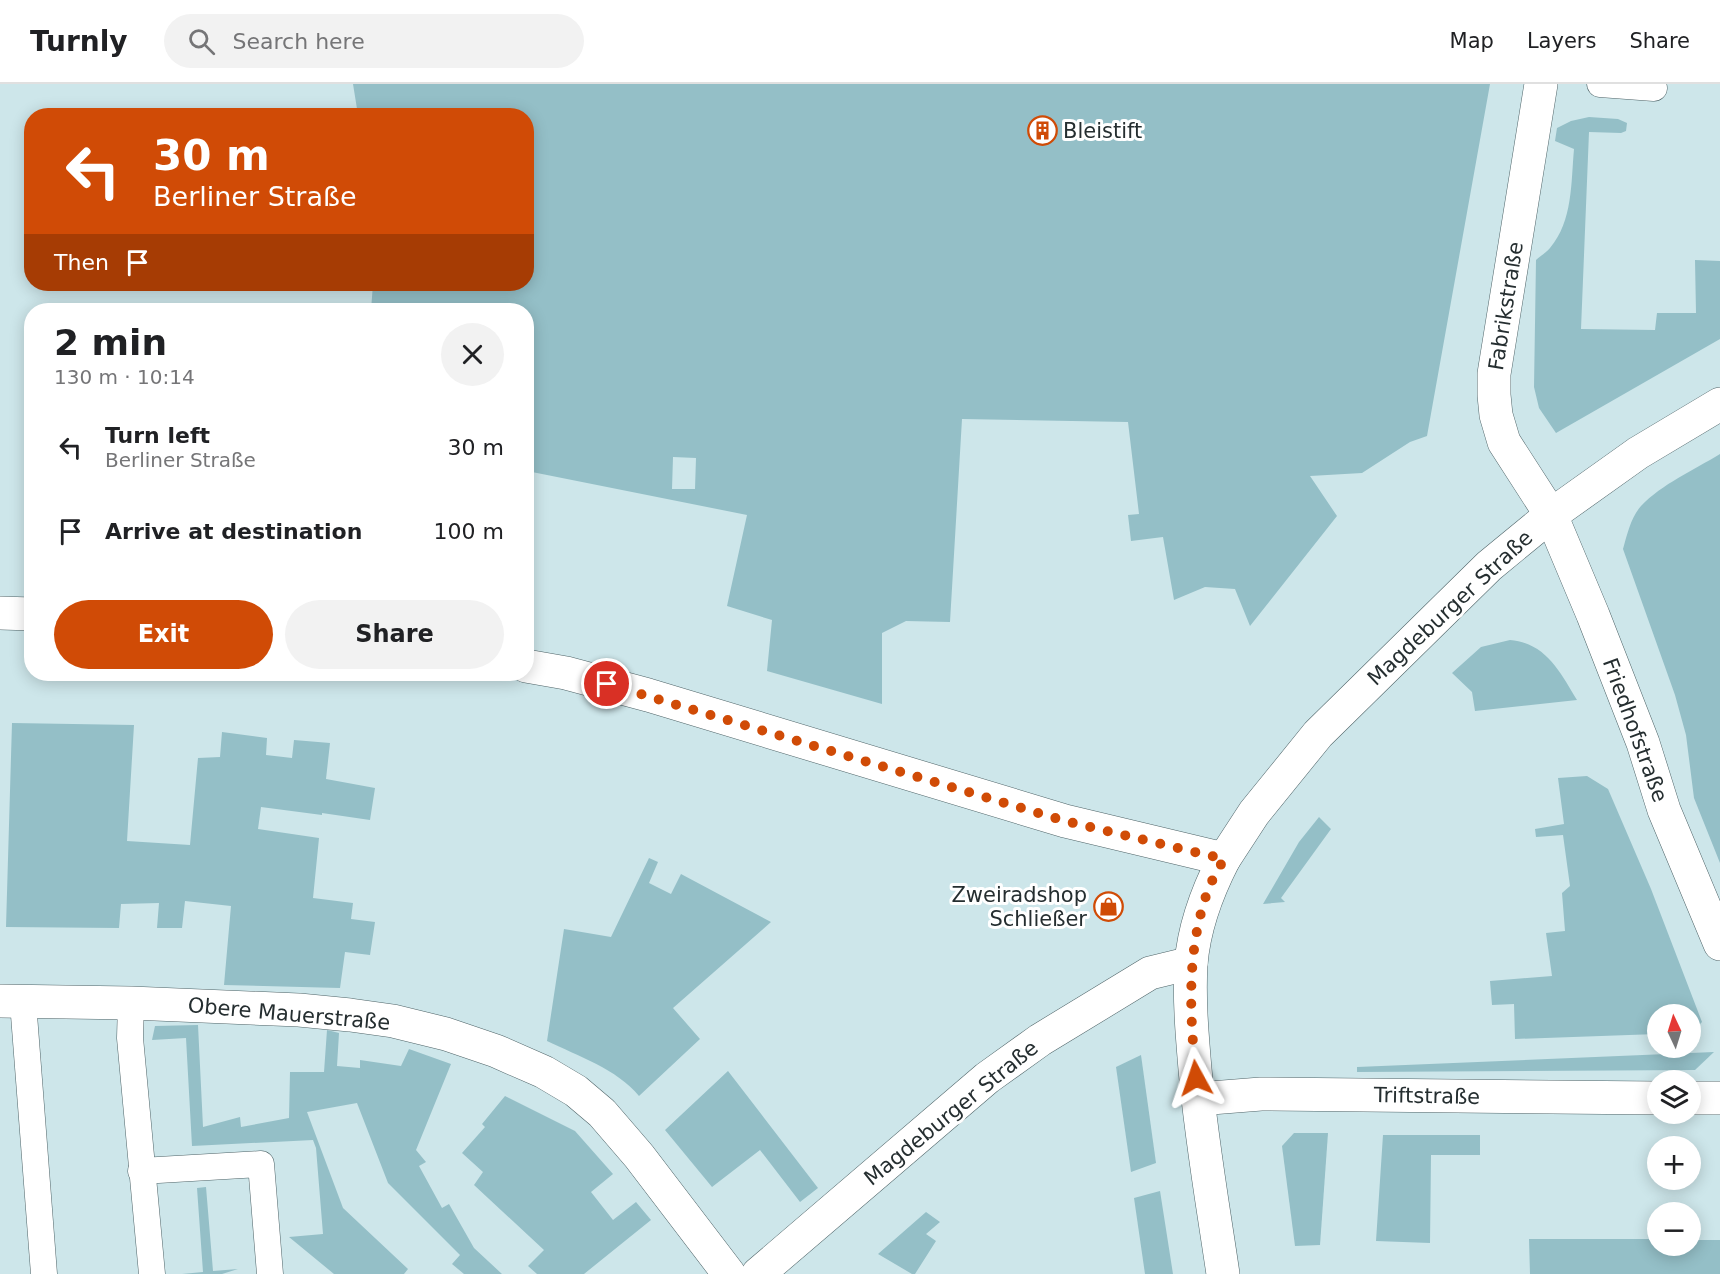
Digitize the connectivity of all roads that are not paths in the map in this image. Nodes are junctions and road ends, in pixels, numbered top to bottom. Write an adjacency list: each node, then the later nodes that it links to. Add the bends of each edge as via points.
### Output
1 (1541, 84): 5 (street, Fabrikstraße, via 1494,375 1494,396 1504,442)
2 (1600, 84): 3 (lane)
3 (1654, 88)
4 (1720, 404): 5 (street, Magdeburger Straße, via 1638,453)
5 (1551, 515): 9 (street, Magdeburger Straße, via 1489,566 1318,734 1254,813); 10 (street, Friedhofstraße)
6 (0, 613): 7 (street)
7 (24, 614)
8 (534, 668): 9 (street, via 648,695 1065,821)
9 (1224, 859): 11 (street, Magdeburger Straße, via 1208,891)
10 (1720, 944)
11 (1191, 963): 17 (street, Magdeburger Straße, via 1190,1007); 23 (street, Magdeburger Straße, via 1150,973 1040,1040 987,1078)
12 (12, 1002): 13 (street, Obere Mauerstraße); 19 (lane)
13 (131, 1003): 18 (lane, via 130,1038); 22 (street, Obere Mauerstraße, via 299,1010 393,1021 446,1034 534,1068 576,1091 602,1113)
14 (1647, 1098): 17 (street, Triftstraße, via 1261,1094)
15 (1701, 1098): 16 (street)
16 (1720, 1098)
17 (1198, 1099): 24 (street, Magdeburger Straße)
18 (141, 1171): 20 (lane); 21 (lane, via 261,1164)
19 (44, 1274)
20 (152, 1274)
21 (270, 1274)
22 (729, 1274)
23 (758, 1274)
24 (1223, 1274)

